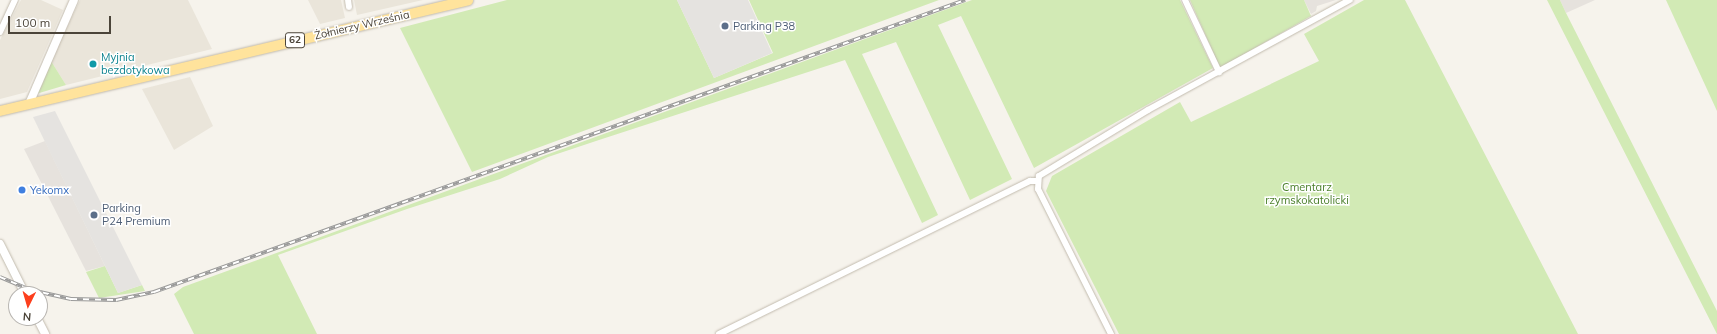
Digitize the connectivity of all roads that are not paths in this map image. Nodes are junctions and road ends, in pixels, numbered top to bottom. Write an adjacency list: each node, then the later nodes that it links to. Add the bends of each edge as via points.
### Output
1 (15, 0): 8 (street)
2 (74, 0): 10 (street)
3 (348, 0): 7 (street)
4 (468, 0): 10 (main road, Żołnierzy Września / 62)
5 (1185, 0): 9 (street)
6 (1350, 0): 9 (street)
7 (349, 7)
8 (0, 32)
9 (1219, 72): 12 (street, via 1042,173)
10 (29, 104): 11 (main road, Żołnierzy Września / 62)
11 (0, 111)
12 (1037, 181): 15 (street, via 1030,181); 16 (street, via 1038,189)
13 (0, 244): 14 (street)
14 (21, 286)
15 (719, 334)
16 (1111, 334)

